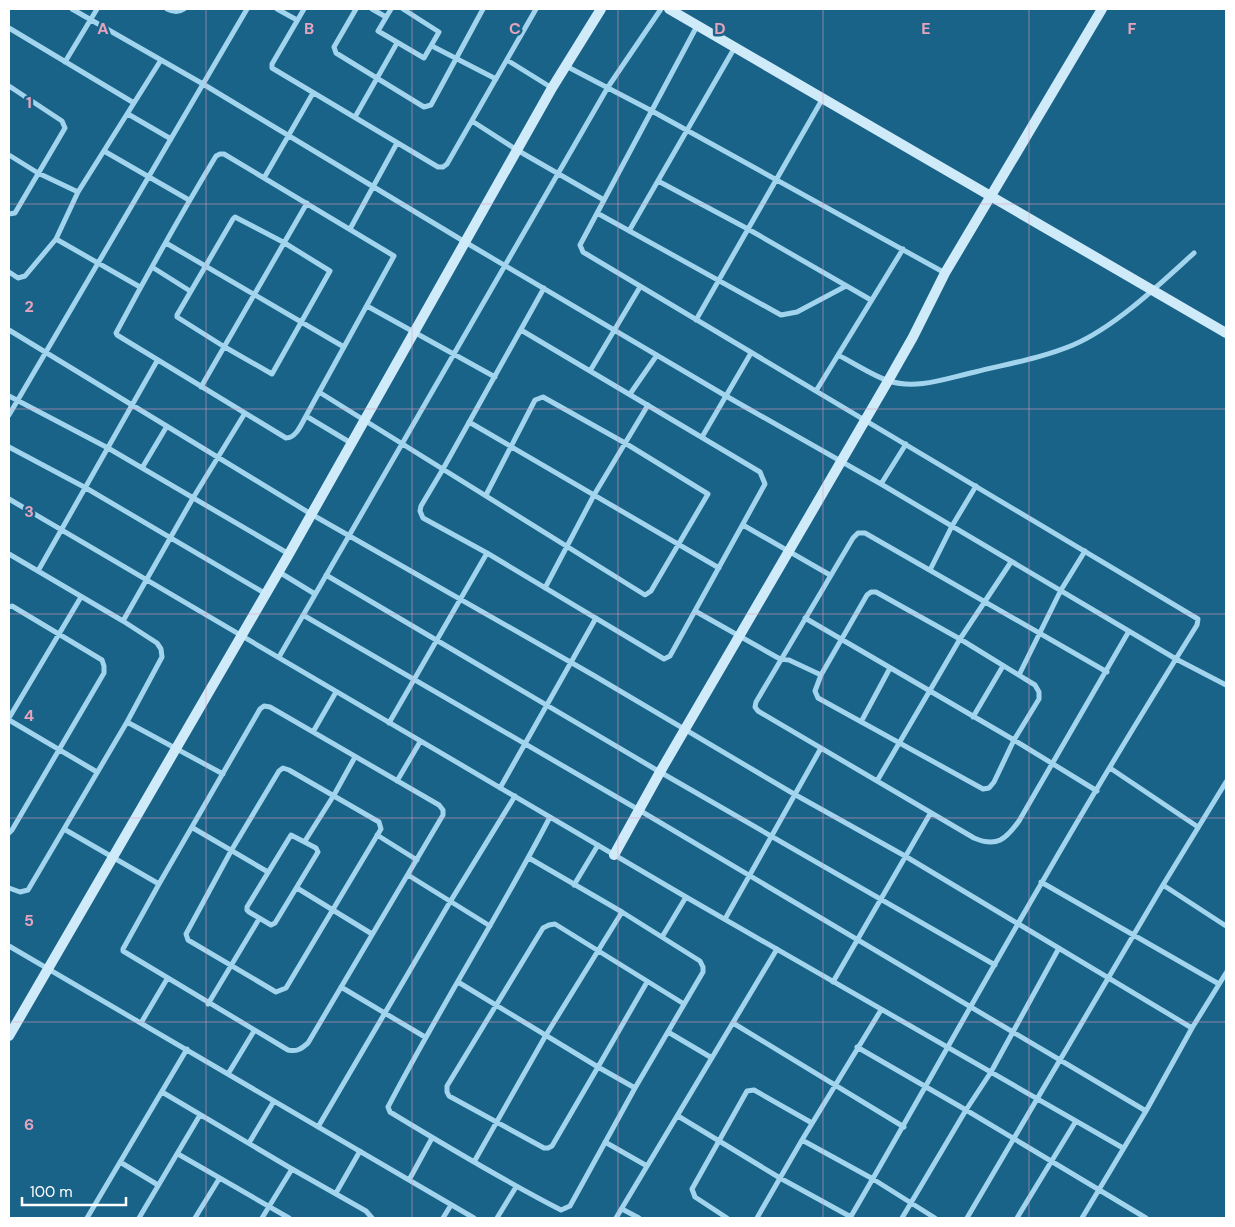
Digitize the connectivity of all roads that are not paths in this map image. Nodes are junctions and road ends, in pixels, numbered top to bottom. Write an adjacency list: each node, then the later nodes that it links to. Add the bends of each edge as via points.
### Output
1 (72, 9): 21 (street)
2 (97, 9): 21 (street)
3 (168, 9): 4 (street, via 173,12)
4 (184, 9)
5 (247, 9): 35 (street)
6 (276, 9): 22 (street)
7 (304, 9): 22 (street)
8 (356, 9): 33 (street, via 334,50)
9 (372, 9): 20 (street)
10 (392, 9): 20 (street)
11 (403, 9): 19 (street)
12 (417, 9): 19 (street)
13 (483, 9): 28 (street)
14 (536, 9): 30 (street)
15 (601, 9): 32 (street)
16 (661, 9): 37 (street)
17 (669, 9): 23 (street)
18 (1102, 9): 61 (street)
19 (413, 15): 26 (street, via 438,31)
20 (386, 17): 25 (street, via 378,31)
21 (91, 20): 29 (street); 31 (street)
22 (297, 20): 39 (street, via 272,68)
23 (698, 26): 27 (street); 42 (street)
24 (9, 29): 31 (street)
25 (397, 43): 26 (street, via 422,58); 33 (street)
26 (432, 46): 28 (street)
27 (734, 47): 40 (street); 46 (street)
28 (456, 58): 33 (street, via 428,107); 34 (street)
29 (161, 60): 35 (street); 41 (street)
30 (507, 60): 34 (street); 38 (street)
31 (65, 62): 41 (street)
32 (565, 66): 37 (street); 38 (street)
33 (377, 78): 44 (street)
34 (496, 79): 45 (street)
35 (203, 84): 47 (street); 48 (street)
36 (9, 86): 53 (street, via 64,123 65,128)
37 (608, 87): 42 (street); 54 (street)
38 (552, 88): 50 (street)
39 (313, 93): 44 (street); 47 (street)
40 (823, 98): 57 (street); 61 (street)
41 (134, 104): 43 (street)
42 (652, 110): 46 (street); 63 (street)
43 (128, 114): 48 (street); 51 (street)
44 (355, 117): 49 (street)
45 (472, 121): 49 (street, via 443,167); 50 (street)
46 (687, 130): 57 (street); 58 (street)
47 (288, 135): 56 (street); 59 (street)
48 (171, 139): 55 (street)
49 (398, 143): 59 (street)
50 (517, 150): 54 (street); 72 (street)
51 (104, 151): 55 (street); 60 (street)
52 (9, 155): 53 (street)
53 (38, 173): 60 (street); 66 (street, via 15,213)
54 (558, 174): 63 (street); 78 (street)
55 (148, 178): 62 (street); 76 (street)
56 (264, 178): 62 (street, via 220,154); 64 (street)
57 (777, 180): 68 (street); 74 (street)
58 (658, 181): 68 (street); 69 (street)
59 (373, 187): 67 (street); 72 (street)
60 (78, 192): 70 (street)
61 (992, 196): 81 (street); 87 (street)
62 (189, 200): 73 (street)
63 (604, 200): 65 (street)
64 (307, 203): 67 (street); 71 (street)
65 (597, 213): 69 (street); 85 (street, via 580,249)
66 (9, 214)
67 (350, 229): 91 (street, via 394,256)
68 (748, 229): 82 (street); 83 (street)
69 (629, 231): 82 (street)
70 (56, 239): 76 (street); 80 (street, via 25,276 18,278)
71 (283, 242): 77 (street, via 235,217); 89 (street); 93 (street, via 330,271)
72 (465, 242): 78 (street); 97 (street)
73 (166, 243): 77 (street); 79 (street)
74 (903, 249): 81 (street); 90 (street)
75 (1194, 253): 87 (street)
76 (98, 264): 84 (street); 101 (street)
77 (205, 265): 88 (street); 89 (street)
78 (506, 266): 86 (street); 103 (street)
79 (152, 267): 84 (street); 88 (street)
80 (9, 272)
81 (945, 273): 109 (street)
82 (718, 280): 83 (street, via 781,315 797,312); 92 (street)
83 (846, 286): 90 (street)
84 (140, 287): 106 (street, via 116,333)
85 (640, 287): 92 (street); 96 (street)
86 (544, 288): 95 (street); 96 (street)
87 (1153, 290): 98 (street); 109 (street, via 1074,345 1024,361 928,383)
88 (190, 291): 99 (street, via 178,319)
89 (254, 294): 93 (street); 99 (street)
90 (871, 300): 105 (street)
91 (367, 306): 97 (street); 100 (street)
92 (696, 320): 102 (street)
93 (302, 322): 99 (street, via 272,374); 100 (street)
94 (9, 330): 101 (street)
95 (522, 330): 107 (street); 108 (street)
96 (614, 330): 104 (street); 107 (street)
97 (414, 332): 103 (street); 123 (street)
98 (1226, 332)
99 (223, 346): 110 (street)
100 (344, 347): 112 (street)
101 (46, 352): 116 (street); 117 (street)
102 (751, 353): 111 (street); 115 (street)
103 (454, 354): 108 (street); 129 (street)
104 (656, 355): 113 (street); 115 (street)
105 (838, 355): 109 (street); 111 (street)
106 (157, 361): 110 (street); 117 (street)
107 (590, 371): 113 (street)
108 (495, 377): 124 (street)
109 (888, 381): 122 (street)
110 (201, 387): 119 (street)
111 (816, 391): 122 (street)
112 (319, 392): 121 (street); 123 (street)
113 (630, 394): 118 (street)
114 (9, 396): 116 (street)
115 (726, 396): 126 (street); 135 (street)
116 (18, 401): 120 (street); 133 (street)
117 (132, 405): 125 (street); 133 (street)
118 (648, 405): 126 (street); 127 (street)
119 (245, 413): 121 (street, via 289,439); 134 (street)
120 (9, 415)
121 (306, 416): 128 (street)
122 (864, 420): 130 (street); 135 (street)
123 (365, 421): 128 (street); 129 (street)
124 (469, 422): 131 (street); 137 (street)
125 (167, 426): 134 (street); 136 (street)
126 (702, 437): 146 (street, via 760,472 763,477 765,484)
127 (625, 443): 131 (street, via 543,397 535,400); 142 (street); 151 (street, via 708,494)
128 (351, 444): 145 (street)
129 (402, 444): 137 (street); 149 (street)
130 (906, 444): 138 (street); 139 (street)
131 (510, 446): 141 (street); 142 (street)
132 (9, 447): 140 (street)
133 (108, 448): 136 (street); 140 (street)
134 (217, 456): 143 (street); 145 (street)
135 (840, 461): 138 (street); 153 (street)
136 (142, 468): 143 (street)
137 (443, 470): 141 (street); 155 (street, via 421,506 423,518)
138 (881, 484): 147 (street)
139 (976, 486): 147 (street); 154 (street)
140 (86, 488): 148 (street); 150 (street)
141 (486, 495): 152 (street)
142 (594, 495): 151 (street); 152 (street)
143 (193, 498): 150 (street); 157 (street)
144 (9, 500): 148 (street)
145 (311, 514): 149 (street); 157 (street)
146 (743, 525): 153 (street); 159 (street)
147 (952, 526): 158 (street); 160 (street)
148 (62, 532): 161 (street); 165 (street)
149 (349, 535): 164 (street); 171 (street)
150 (170, 538): 165 (street); 168 (street)
151 (679, 544): 152 (street, via 651,591 645,595); 159 (street)
152 (566, 546): 166 (street)
153 (789, 551): 163 (street); 183 (street)
154 (1085, 551): 167 (street); 188 (street, via 1198,619)
155 (487, 553): 166 (street); 171 (street)
156 (9, 554): 161 (street)
157 (288, 554): 162 (street)
158 (1010, 562): 167 (street); 172 (street)
159 (719, 568): 174 (street)
160 (930, 570): 163 (street, via 865,532 853,538); 172 (street)
161 (38, 571): 170 (street)
162 (278, 572): 168 (street); 169 (street)
163 (830, 574): 177 (street)
164 (326, 576): 169 (street); 185 (street)
165 (147, 581): 178 (street); 182 (street)
166 (545, 588): 176 (street)
167 (1061, 590): 179 (street); 181 (street)
168 (266, 594): 182 (street)
169 (315, 594): 175 (street)
170 (80, 597): 178 (street); 180 (street)
171 (459, 598): 185 (street); 190 (street)
172 (985, 601): 181 (street); 184 (street)
173 (9, 607): 180 (street)
174 (695, 612): 176 (street, via 670,656 664,659); 183 (street)
175 (303, 615): 187 (street); 196 (street)
176 (596, 618): 190 (street)
177 (805, 618): 186 (street); 189 (street)
178 (123, 621): 203 (street, via 157,643 162,657)
179 (1129, 631): 188 (street); 193 (street)
180 (58, 634): 202 (street); 214 (street, via 102,660 104,666 104,673)
181 (1039, 634): 193 (street); 195 (street)
182 (242, 635): 187 (street); 213 (street)
183 (740, 636): 189 (street); 206 (street)
184 (960, 638): 186 (street, via 876,592 867,595); 191 (street); 198 (street)
185 (436, 640): 196 (street); 200 (street)
186 (842, 640): 192 (street); 194 (street)
187 (279, 657): 199 (street)
188 (1176, 659): 197 (street); 217 (street)
189 (780, 660): 194 (street, via 789,660); 212 (street, via 755,707)
190 (570, 662): 200 (street); 206 (street)
191 (1003, 666): 195 (street); 201 (street)
192 (890, 668): 198 (street); 204 (street)
193 (1107, 672): 216 (street)
194 (821, 675): 204 (street, via 816,695)
195 (1019, 675): 208 (street, via 1035,685 1039,699)
196 (413, 679): 205 (street); 210 (street)
197 (1226, 685)
198 (930, 690): 201 (street); 211 (street)
199 (336, 692): 205 (street); 207 (street)
200 (546, 704): 210 (street); 219 (street)
201 (973, 717): 208 (street)
202 (9, 719): 214 (street)
203 (127, 722): 213 (street); 218 (street)
204 (861, 722): 211 (street)
205 (389, 723): 209 (street)
206 (686, 730): 219 (street); 226 (street)
207 (313, 732): 215 (street); 220 (street, via 264,706)
208 (1014, 740): 211 (street, via 994,782 983,789); 216 (street)
209 (420, 742): 221 (street); 224 (street)
210 (524, 743): 224 (street); 229 (street)
211 (899, 743): 222 (street)
212 (821, 748): 222 (street); 226 (street)
213 (176, 749): 220 (street); 243 (street)
214 (60, 750): 218 (street); 235 (street)
215 (355, 756): 221 (street); 227 (street)
216 (1054, 763): 225 (street); 230 (street, via 1019,821 998,842 979,840)
217 (1110, 768): 225 (street); 232 (street)
218 (97, 772): 234 (street)
219 (660, 772): 229 (street); 236 (street)
220 (223, 774): 233 (street)
221 (397, 781): 245 (street, via 443,810 444,815)
222 (877, 781): 230 (street)
223 (1226, 782): 232 (street)
224 (500, 788): 228 (street)
225 (1097, 791): 249 (street)
226 (794, 794): 236 (street); 242 (street)
227 (334, 795): 237 (street, via 379,822 381,829); 238 (street); 240 (street, via 283,768)
228 (515, 796): 231 (street); 257 (street)
229 (639, 810): 241 (street); 247 (street)
230 (930, 814): 242 (street)
231 (550, 817): 239 (street); 244 (street)
232 (1198, 827): 252 (street)
233 (193, 828): 240 (street); 250 (street)
234 (64, 830): 243 (street); 253 (street, via 28,890 20,892)
235 (9, 833)
236 (771, 835): 247 (street); 256 (street)
237 (377, 836): 245 (street); 258 (street)
238 (305, 841): 246 (street, via 289,836); 254 (street, via 318,852)
239 (598, 845): 241 (street); 251 (street)
240 (231, 851): 246 (street); 273 (street, via 186,934 188,940)
241 (614, 855): 255 (street)
242 (905, 856): 256 (street); 262 (street)
243 (113, 858): 250 (street); 275 (street)
244 (529, 858): 251 (street); 263 (street)
245 (417, 860): 248 (street)
246 (268, 872): 260 (street, via 247,907)
247 (749, 875): 261 (street); 268 (street)
248 (408, 876): 257 (street); 265 (street)
249 (1042, 882): 262 (street); 266 (street)
250 (159, 884): 278 (street, via 123,952)
251 (574, 885): 259 (street)
252 (1163, 886): 264 (street); 266 (street)
253 (9, 888)
254 (297, 888): 258 (street); 260 (street, via 273,925)
255 (686, 897): 261 (street); 267 (street)
256 (881, 899): 268 (street); 274 (street)
257 (450, 902): 263 (street); 289 (street)
258 (332, 910): 265 (street); 273 (street, via 282,991 276,992)
259 (622, 912): 267 (street); 272 (street)
260 (259, 919): 273 (street)
261 (725, 919): 271 (street)
262 (1018, 924): 270 (street); 274 (street)
263 (490, 926): 279 (street)
264 (1226, 926)
265 (372, 934): 283 (street)
266 (1134, 936): 277 (street); 282 (street)
267 (662, 938): 286 (street, via 700,961 703,967)
268 (859, 939): 281 (street); 287 (street)
269 (9, 946): 275 (street)
270 (1059, 948): 277 (street); 294 (street)
271 (777, 949): 281 (street); 291 (street)
272 (597, 951): 280 (street); 285 (street, via 555,924 543,928); 296 (street)
273 (231, 965): 284 (street)
274 (995, 965): 287 (street)
275 (48, 970): 290 (street); 297 (street)
276 (1226, 973): 282 (street)
277 (1108, 978): 292 (street); 303 (street)
278 (167, 979): 284 (street); 290 (street)
279 (458, 982): 285 (street); 298 (street)
280 (647, 982): 286 (street); 304 (street)
281 (833, 982): 288 (street)
282 (1219, 984): 292 (street)
283 (341, 987): 289 (street); 293 (street, via 308,1043 298,1051 288,1050)
284 (208, 1004): 293 (street)
285 (496, 1004): 296 (street); 318 (street, via 447,1086 450,1096)
286 (684, 1004): 295 (street)
287 (972, 1006): 294 (street); 300 (street)
288 (881, 1010): 299 (street); 300 (street)
289 (384, 1014): 298 (street); 320 (street)
290 (141, 1022): 301 (street)
291 (733, 1023): 302 (street); 307 (street)
292 (1192, 1028): 314 (street)
293 (254, 1031): 306 (street)
294 (1014, 1031): 303 (street); 305 (street)
295 (668, 1032): 302 (street); 309 (street)
296 (546, 1035): 304 (street); 318 (street)
297 (9, 1036)
298 (424, 1037): 322 (street, via 388,1107 390,1112)
299 (857, 1047): 307 (street); 308 (street)
300 (948, 1048): 305 (street); 308 (street)
301 (187, 1050): 306 (street); 310 (street)
302 (712, 1058): 316 (street)
303 (1061, 1060): 311 (street); 314 (street)
304 (598, 1067): 309 (street); 318 (street, via 552,1146 544,1148)
305 (991, 1072): 311 (street); 313 (street)
306 (228, 1074): 312 (street)
307 (836, 1085): 319 (street); 321 (street)
308 (925, 1087): 313 (street); 321 (street)
309 (635, 1088): 326 (street)
310 (162, 1092): 315 (street); 332 (street)
311 (1037, 1099): 317 (street); 323 (street)
312 (274, 1100): 320 (street); 327 (street)
313 (966, 1110): 323 (street); 344 (street)
314 (1146, 1111): 328 (street)
315 (200, 1115): 327 (street); 330 (street)
316 (678, 1116): 324 (street); 334 (street)
317 (1076, 1121): 328 (street); 331 (street)
318 (495, 1122): 333 (street)
319 (812, 1123): 324 (street, via 749,1089); 325 (street)
320 (318, 1127): 329 (street)
321 (904, 1127): 338 (street)
322 (432, 1138): 333 (street); 339 (street)
323 (1014, 1139): 331 (street); 365 (street)
324 (719, 1140): 336 (street); 361 (street, via 692,1193)
325 (802, 1140): 336 (street); 338 (street)
326 (605, 1142): 334 (street); 341 (street, via 568,1208 561,1210)
327 (249, 1143): 335 (street)
328 (1123, 1148): 342 (street)
329 (360, 1151): 339 (street); 343 (street)
330 (178, 1154): 337 (street); 340 (street)
331 (1051, 1161): 342 (street); 366 (street)
332 (120, 1162): 340 (street); 350 (street)
333 (474, 1162): 341 (street)
334 (647, 1166): 347 (street)
335 (292, 1169): 343 (street); 346 (street)
336 (780, 1178): 349 (street); 362 (street)
337 (219, 1179): 346 (street); 352 (street)
338 (873, 1179): 344 (street); 349 (street)
339 (409, 1180): 345 (street)
340 (158, 1185): 351 (street)
341 (516, 1186): 358 (street)
342 (1098, 1189): 348 (street); 367 (street)
343 (336, 1193): 355 (street)
344 (911, 1203): 363 (street); 364 (street)
345 (451, 1205): 356 (street); 357 (street)
346 (269, 1206): 353 (street); 354 (street)
347 (622, 1208): 359 (street); 360 (street)
348 (1136, 1216): 368 (street)
349 (850, 1217)
350 (87, 1218)
351 (140, 1218)
352 (195, 1218)
353 (262, 1218)
354 (289, 1218)
355 (372, 1218)
356 (443, 1218)
357 (474, 1218)
358 (497, 1218)
359 (616, 1218)
360 (639, 1218)
361 (727, 1218)
362 (757, 1218)
363 (902, 1218)
364 (935, 1218)
365 (968, 1218)
366 (1017, 1218)
367 (1082, 1218)
368 (1146, 1218)

